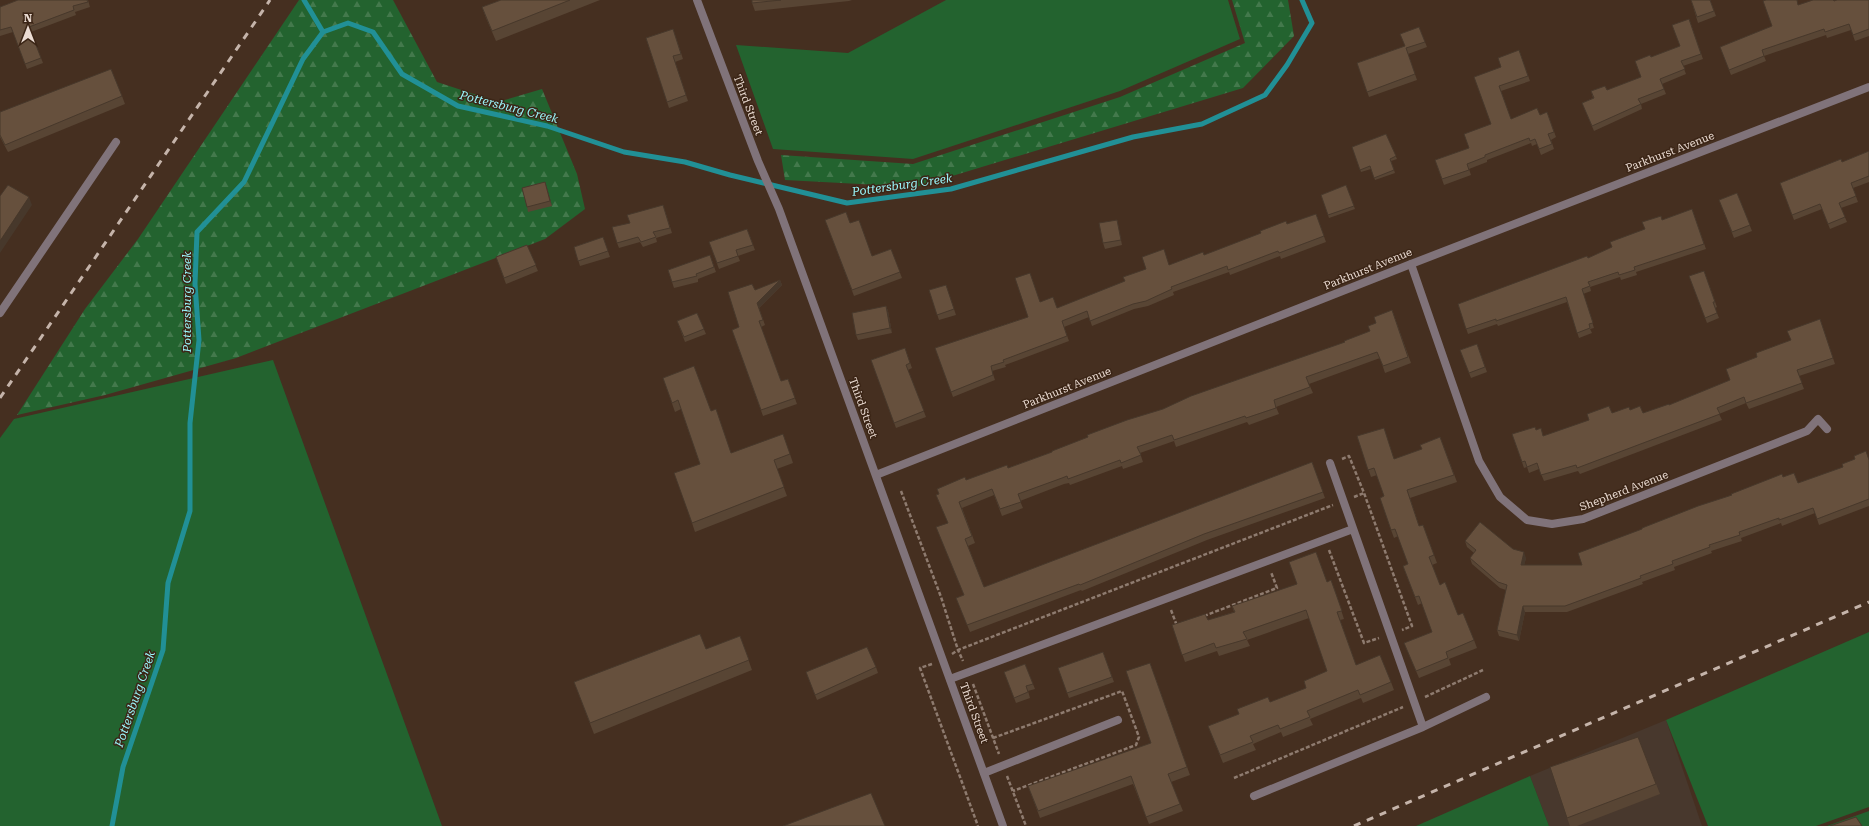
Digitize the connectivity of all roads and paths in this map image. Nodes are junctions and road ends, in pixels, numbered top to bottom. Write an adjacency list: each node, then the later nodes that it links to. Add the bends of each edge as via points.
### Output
1 (697, 0): 8 (street, Third Street, via 758,161 779,209)
2 (1869, 87): 4 (street, Parkhurst Avenue)
3 (116, 142): 5 (street)
4 (1411, 264): 6 (street, Shepherd Avenue, via 1479,461 1500,497 1527,520 1552,524 1582,519 1808,431 1818,419); 8 (street, Parkhurst Avenue)
5 (0, 313)
6 (1827, 429)
7 (1330, 463): 11 (street)
8 (876, 475): 20 (street, Third Street)
9 (901, 491): 19 (path)
10 (1364, 493): 11 (path)
11 (1343, 501): 12 (street); 19 (path)
12 (1353, 529): 22 (street); 26 (street)
13 (1322, 553): 18 (path, via 1329,550 1364,644 1379,638)
14 (1278, 570): 16 (path, via 1271,572 1277,588)
15 (1170, 608): 17 (path, via 1177,627)
16 (1198, 618)
17 (1184, 624)
18 (1381, 645)
19 (958, 650): 20 (path); 22 (path)
20 (943, 660): 23 (street, Third Street); 35 (path, via 920,668)
21 (1483, 670): 26 (path)
22 (968, 672): 23 (street); 31 (path)
23 (950, 679): 32 (street, Third Street)
24 (1486, 697): 28 (street)
25 (1402, 700): 33 (path, via 1404,706)
26 (1414, 702): 28 (street)
27 (1118, 720): 31 (street)
28 (1423, 727): 34 (street)
29 (1136, 745): 30 (path)
30 (1143, 748)
31 (1003, 765): 32 (street); 37 (path)
32 (984, 773): 36 (street, Third Street)
33 (1234, 778)
34 (1254, 796)
35 (978, 826)
36 (1003, 826)
37 (1026, 826)

